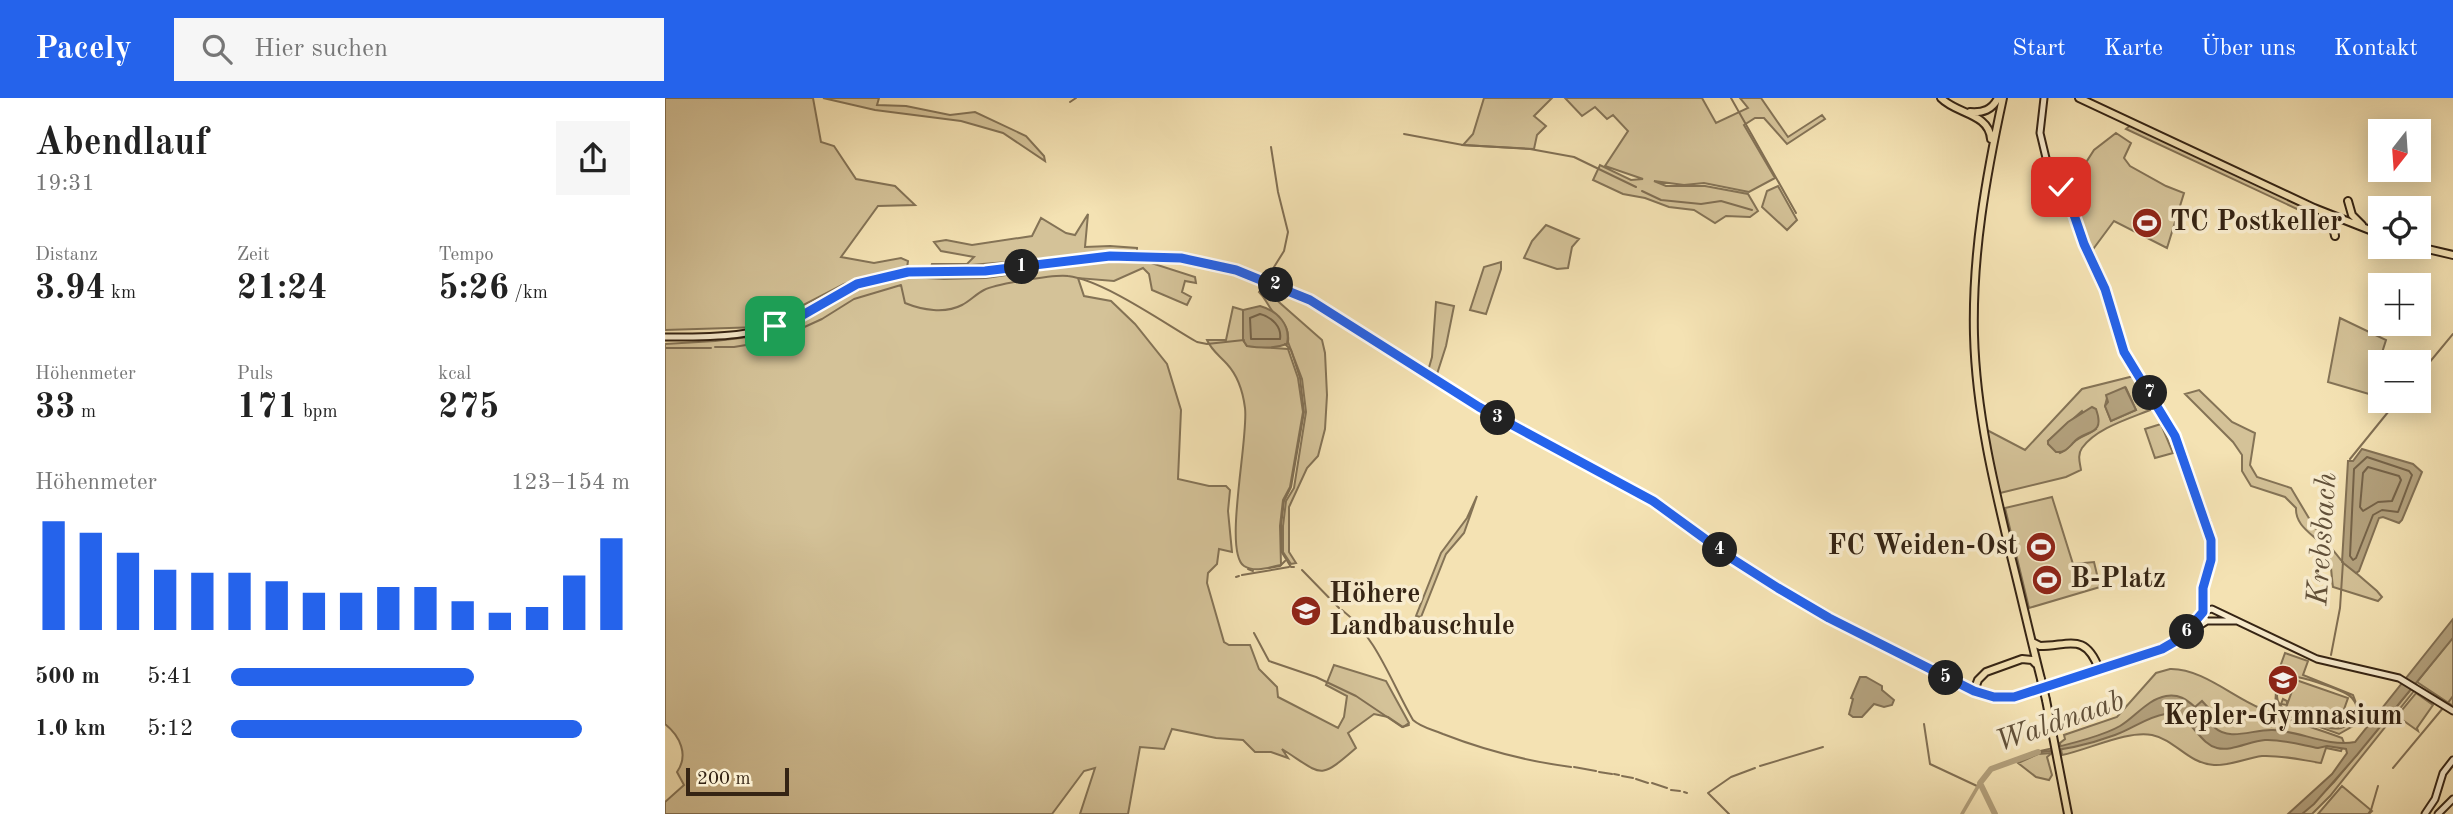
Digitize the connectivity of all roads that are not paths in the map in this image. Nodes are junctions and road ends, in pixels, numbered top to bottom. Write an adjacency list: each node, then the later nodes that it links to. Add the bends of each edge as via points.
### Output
1 (1941, 98): 5 (main road)
2 (2001, 98): 5 (main road, via 1985,111); 6 (main road)
3 (2045, 98): 14 (main road, via 2040,133 2043,148 2105,289 2124,352 2175,436 2207,522 2212,553)
4 (2079, 98): 8 (main road)
5 (1961, 111): 6 (main road, via 1979,118 1988,128)
6 (1990, 158): 20 (main road, via 1978,240 1974,333 1985,442)
7 (2348, 201): 9 (main road, via 2352,215)
8 (2315, 208): 9 (main road); 10 (main road, via 2332,222)
9 (2366, 229)
10 (2335, 236)
11 (2431, 250): 12 (main road)
12 (2453, 255)
13 (665, 337): 25 (main road, via 762,331 801,316 857,284 889,275 985,271 1090,257 1157,256 1236,270 1283,288 1343,320 1479,407 1653,501 1788,594)
14 (2203, 598): 15 (main road); 16 (main road)
15 (2211, 609): 16 (main road); 17 (main road, via 2215,614); 18 (main road)
16 (2203, 612): 17 (main road, via 2203,618); 19 (main road)
17 (2210, 620): 18 (main road); 19 (main road)
18 (2235, 621): 26 (main road, via 2317,659 2403,680)
19 (2187, 632): 24 (main road, via 2174,644)
20 (2031, 639): 21 (main road); 22 (main road); 23 (main road)
21 (2048, 646): 23 (main road, via 2040,653); 24 (main road, via 2079,645 2092,653)
22 (2022, 659): 23 (main road); 25 (main road, via 1986,672)
23 (2038, 665): 29 (main road, bridge)
24 (2099, 669): 25 (main road, via 2034,692 2000,698)
25 (1974, 691)
26 (2453, 711)
27 (2453, 760): 30 (main road)
28 (2453, 799): 31 (main road)
29 (2068, 814)
30 (2425, 814)
31 (2438, 814)

